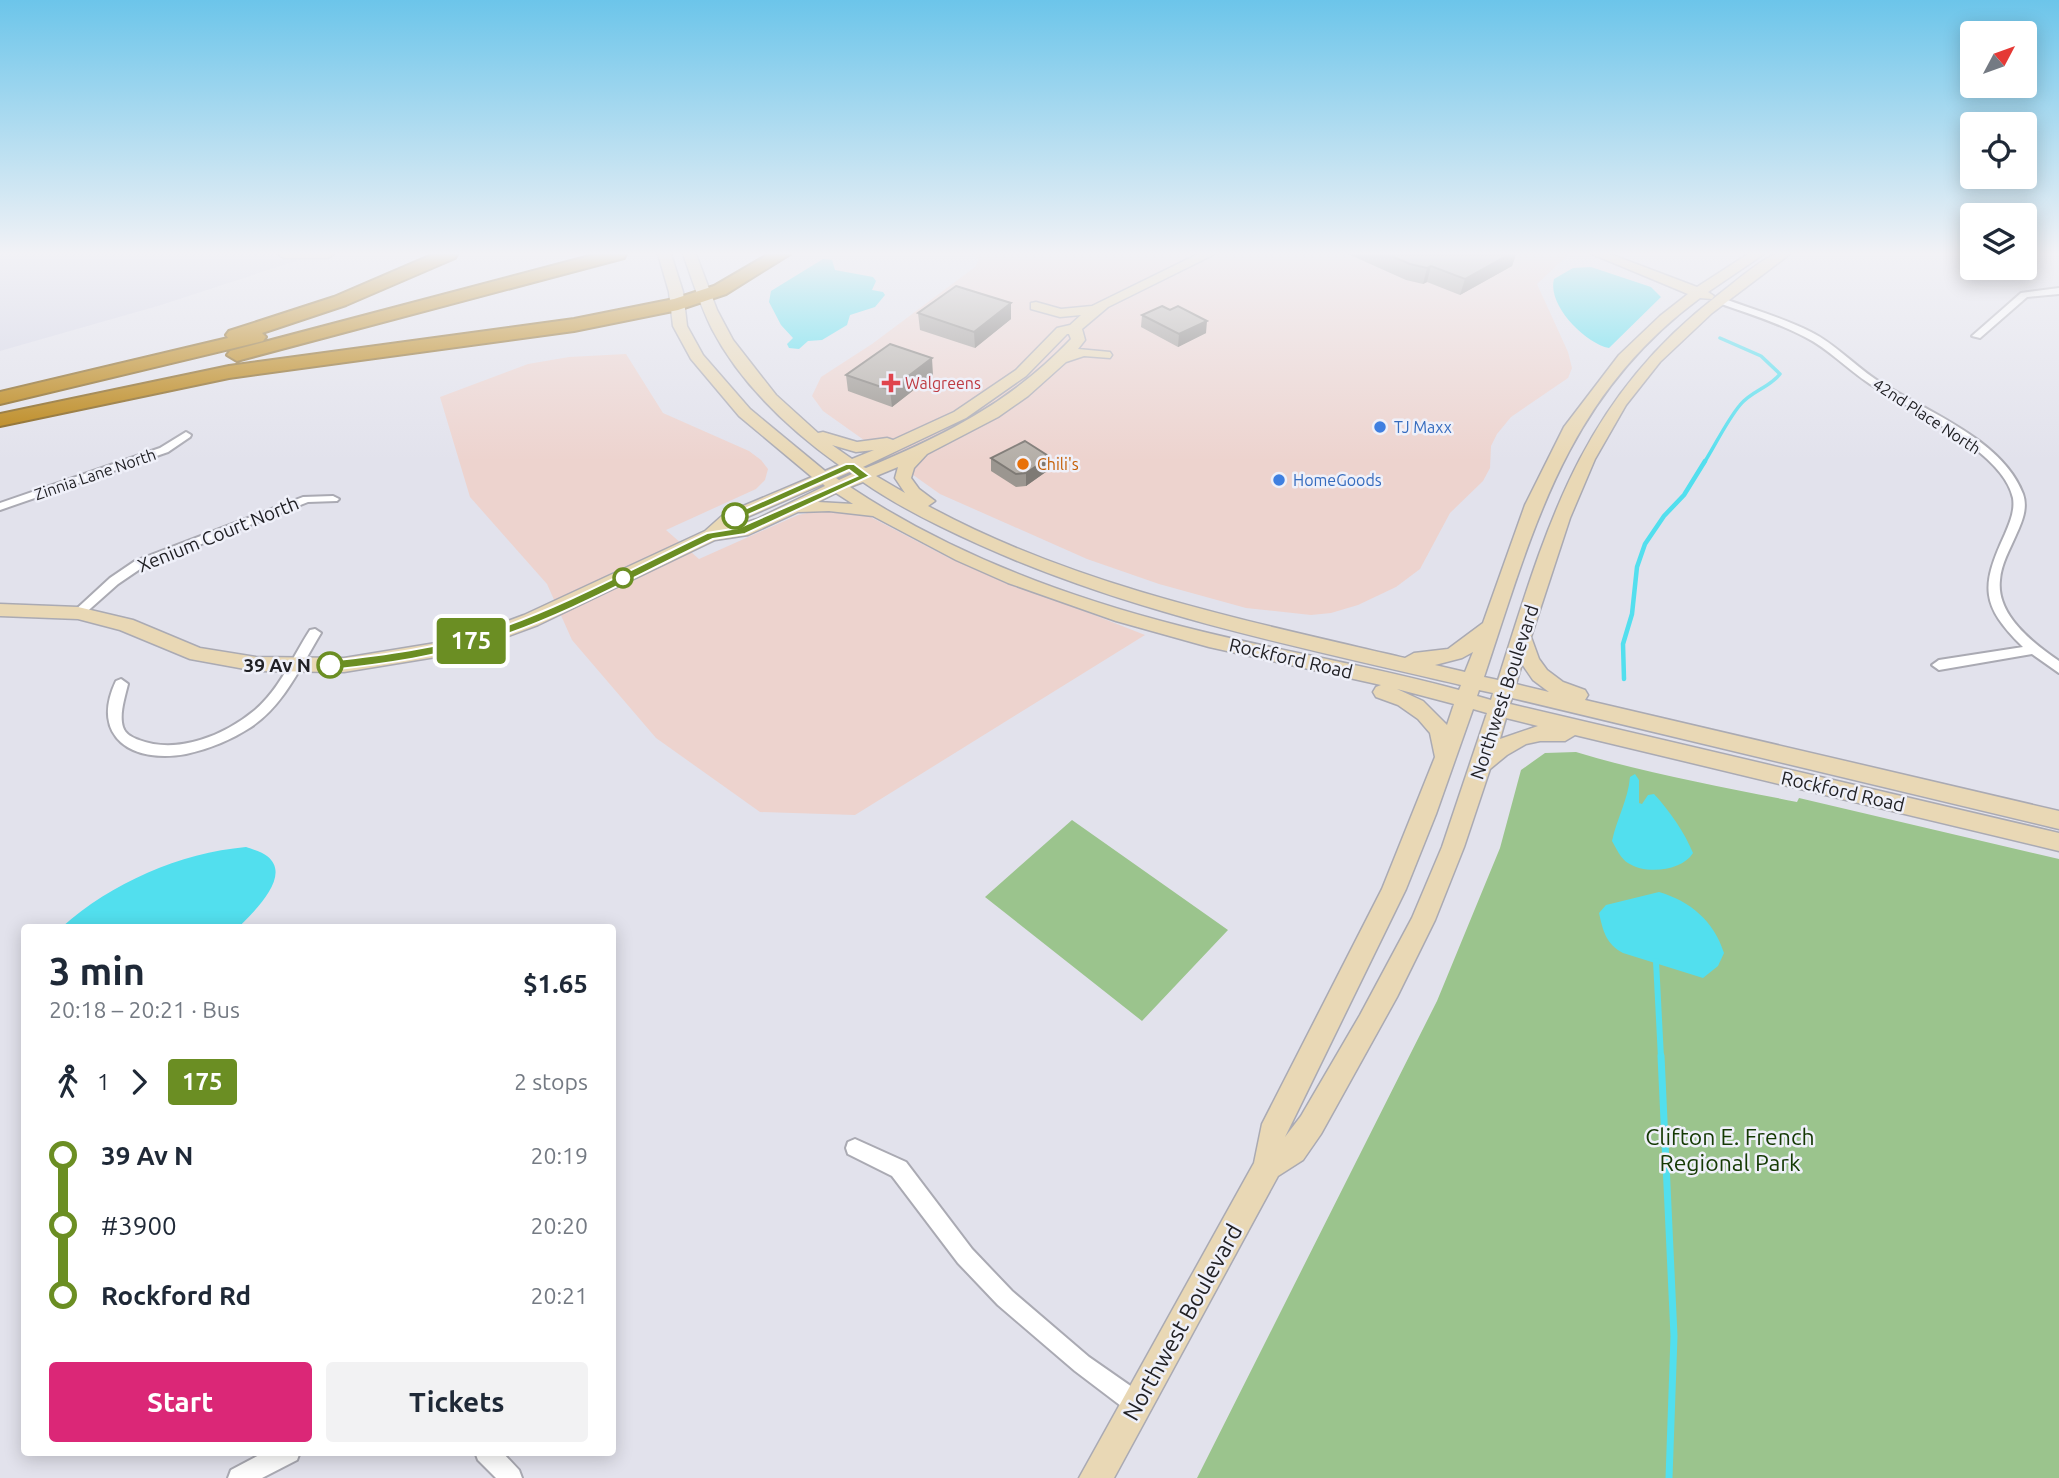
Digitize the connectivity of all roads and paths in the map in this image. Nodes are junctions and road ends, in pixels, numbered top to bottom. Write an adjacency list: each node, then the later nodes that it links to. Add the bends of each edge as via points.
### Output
1 (270, 323): 19 (highway)
2 (302, 323): 19 (highway)
3 (362, 323): 22 (highway)
4 (584, 323): 14 (highway)
5 (602, 323): 14 (highway)
6 (674, 323): 13 (highway)
7 (718, 323): 23 (main road, Rockford Road, via 736,356)
8 (1080, 323): 15 (main road)
9 (1661, 323): 36 (main road, Northwest Boulevard, via 1616,367 1572,428 1541,485)
10 (1692, 323): 38 (main road, Northwest Boulevard, via 1641,375 1590,450 1562,511)
11 (1777, 323): 39 (street, 42nd Place North, via 1835,349 1868,379 1957,433 1994,462 2017,493 2020,509 1996,567 1996,601)
12 (1992, 323): 16 (street)
13 (679, 324): 20 (main road, Rockford Road)
14 (574, 325): 24 (highway, via 229,372)
15 (1074, 328): 18 (main road, via 1078,340); 26 (main road, via 1062,331 1021,373)
16 (1977, 336)
17 (1105, 355): 18 (main road, via 1083,352)
18 (1063, 358): 26 (main road, via 1008,405)
19 (102, 374): 21 (highway)
20 (713, 377): 28 (main road, Rockford Road, via 760,427); 30 (main road, via 711,388 722,402 790,467)
21 (0, 398)
22 (0, 413)
23 (794, 419): 26 (main road, via 827,439 856,447); 27 (main road, Rockford Road)
24 (0, 420)
25 (186, 435): 31 (street, Zinnia Lane North, via 164,450)
26 (919, 443): 27 (main road); 33 (main road, via 906,467 905,484 958,520)
27 (857, 471): 28 (main road); 33 (main road, Rockford Road)
28 (830, 482): 30 (main road); 32 (main road, Rockford Road)
29 (333, 499): 35 (street, Xenium Court North, via 307,499 158,555 126,572)
30 (780, 505): 32 (main road, via 829,506); 43 (main road, via 741,531 711,535 488,636 394,659)
31 (0, 507)
32 (883, 515): 40 (main road, Rockford Road, via 951,550 1056,593 1176,632)
33 (968, 534): 41 (main road, Rockford Road, via 1069,575 1175,609)
34 (0, 610): 35 (main road)
35 (78, 613): 43 (main road, via 126,625 217,659)
36 (1493, 621): 41 (main road, via 1473,644 1454,655 1412,660); 46 (main road, Northwest Boulevard)
37 (315, 633): 43 (street)
38 (1521, 637): 47 (main road, Northwest Boulevard); 48 (main road, via 1529,663 1553,685 1671,718)
39 (2035, 649): 42 (street); 44 (street, 42nd Place North)
40 (1266, 653): 46 (main road, Rockford Road, via 1437,692); 50 (main road, via 1285,666 1402,696 1437,726 1445,743)
41 (1367, 656): 46 (main road, Rockford Road)
42 (1940, 665)
43 (293, 666): 45 (street, via 275,696 240,727 217,739 164,751 142,748 125,740 116,729)
44 (2059, 668)
45 (121, 684)
46 (1468, 691): 47 (main road, Rockford Road); 50 (main road, Northwest Boulevard)
47 (1501, 699): 48 (main road, Rockford Road); 49 (main road, Rockford Road); 51 (main road, Northwest Boulevard)
48 (1696, 734): 52 (main road, Rockford Road)
49 (1605, 735): 51 (main road, via 1528,735 1502,745); 53 (main road, Rockford Road)
50 (1445, 758): 55 (main road, Northwest Boulevard, via 1398,882 1272,1134)
51 (1480, 766): 55 (main road, Northwest Boulevard, via 1452,849 1403,964 1311,1125 1293,1150)
52 (2059, 820)
53 (2059, 842)
54 (855, 1149): 56 (street, via 899,1169 965,1256 1004,1298)
55 (1268, 1167): 56 (main road, Northwest Boulevard)
56 (1137, 1404): 61 (main road, Northwest Boulevard)
57 (281, 1456): 59 (street)
58 (490, 1456): 60 (street)
59 (239, 1478)
60 (512, 1478)
61 (1096, 1478)

